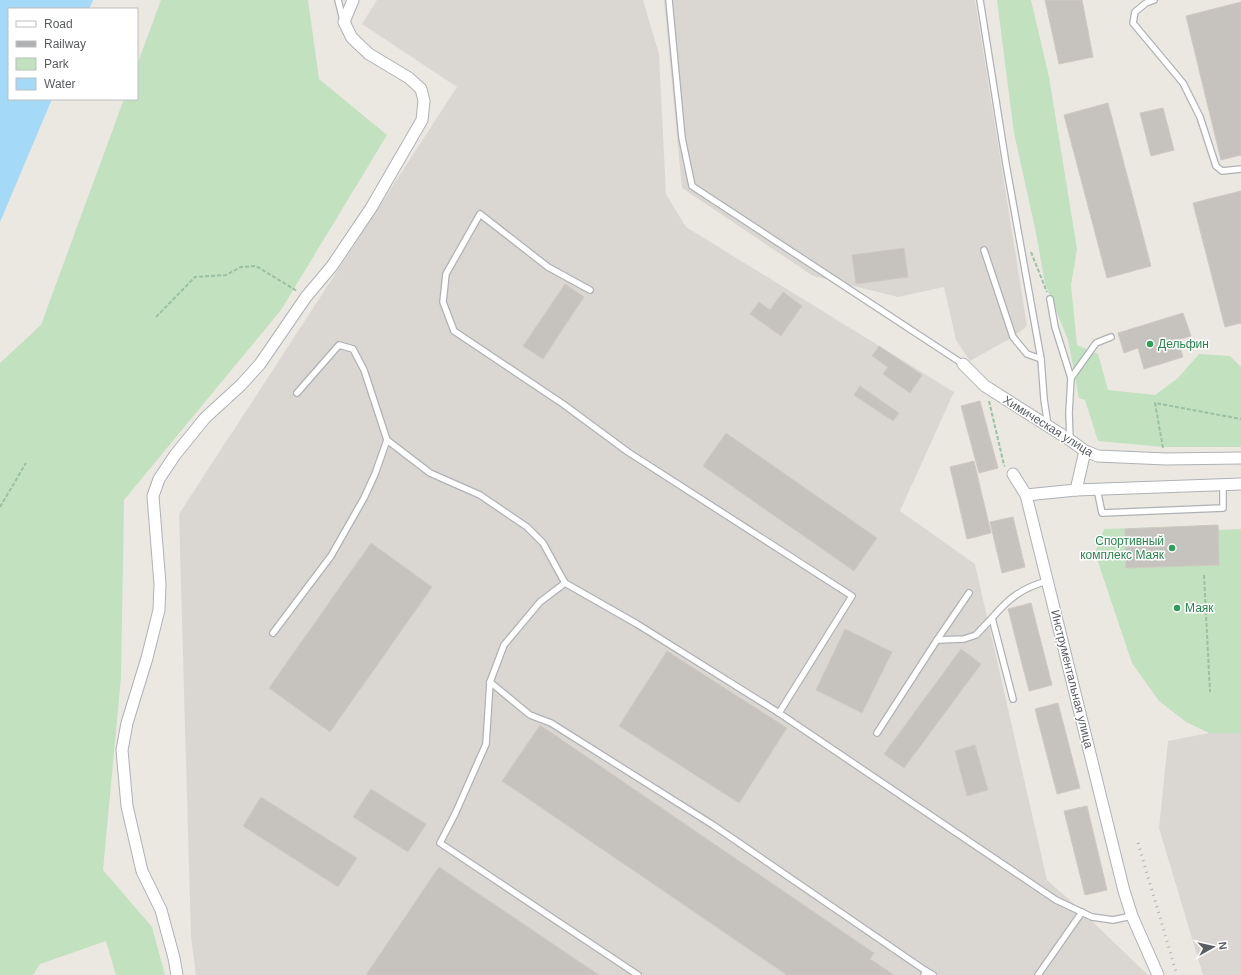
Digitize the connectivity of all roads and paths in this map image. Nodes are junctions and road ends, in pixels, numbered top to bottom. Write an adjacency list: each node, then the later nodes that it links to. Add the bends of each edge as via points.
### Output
1 (338, 0): 6 (lane)
2 (353, 0): 6 (street)
3 (669, 0): 16 (lane, via 682,138 692,186)
4 (980, 0): 15 (lane)
5 (1154, 0): 7 (lane, via 1135,12 1133,23 1182,83 1200,117 1216,166 1222,171)
6 (344, 22): 11 (street, via 352,38 369,54 409,78 420,89 424,101 422,120 355,233)
7 (1241, 169)
8 (984, 250): 15 (lane, via 1013,337 1026,354)
9 (1030, 250): 12 (path)
10 (590, 290): 45 (lane, via 548,267 480,214 446,274 443,302 454,331 563,404 628,452 852,596)
11 (306, 297): 13 (path, via 256,266 242,267 226,275 195,277); 50 (street, via 260,364 205,418 175,455 153,496 160,584 159,610 127,722 122,750 127,806 142,871 161,910)
12 (1050, 299): 17 (lane, via 1055,327)
13 (156, 317)
14 (1110, 337): 17 (lane, via 1096,343)
15 (1041, 359): 21 (lane)
16 (963, 364): 18 (street, Химическая улица)
17 (1071, 378): 23 (lane)
18 (985, 386): 21 (street, Химическая улица); 28 (path, via 1004,464)
19 (296, 393): 22 (lane, via 339,345 353,349 364,370)
20 (1241, 419): 26 (path, via 1155,403)
21 (1048, 427): 23 (street, Химическая улица)
22 (386, 440): 37 (lane, via 430,473 480,495 527,527 543,543); 40 (lane, via 364,498 332,556)
23 (1070, 440): 24 (street, Химическая улица)
24 (1085, 451): 26 (street, Химическая улица, via 1098,456); 32 (street)
25 (1241, 458): 26 (street, Химическая улица)
26 (1166, 459)
27 (26, 463): 34 (path)
28 (1013, 474): 33 (street, Инструментальная улица)
29 (1241, 484): 30 (street)
30 (1223, 485): 31 (street); 31 (lane, via 1223,508 1170,510 1102,512)
31 (1097, 489): 32 (street)
32 (1076, 490): 33 (street)
33 (1026, 495): 36 (street, Инструментальная улица)
34 (0, 507)
35 (1204, 575): 43 (path)
36 (1047, 581): 39 (lane, via 1030,586 1006,602); 48 (street, Инструментальная улица)
37 (565, 583): 42 (lane, via 540,602 504,645); 45 (lane, via 637,624)
38 (969, 593): 41 (lane)
39 (992, 618): 41 (lane, via 976,635 964,639); 44 (lane)
40 (273, 633)
41 (937, 640): 46 (lane)
42 (490, 682): 49 (lane, via 530,715 551,723 713,825); 51 (lane, via 486,744 440,843)
43 (1210, 692)
44 (1013, 699)
45 (779, 713): 47 (lane, via 1056,900)
46 (877, 733)
47 (1082, 912): 48 (lane, via 1092,917 1113,920); 53 (lane)
48 (1132, 916): 54 (street, Инструментальная улица)
49 (925, 973): 52 (lane)
50 (177, 975)
51 (638, 975)
52 (933, 975)
53 (1038, 975)
54 (1158, 975)

